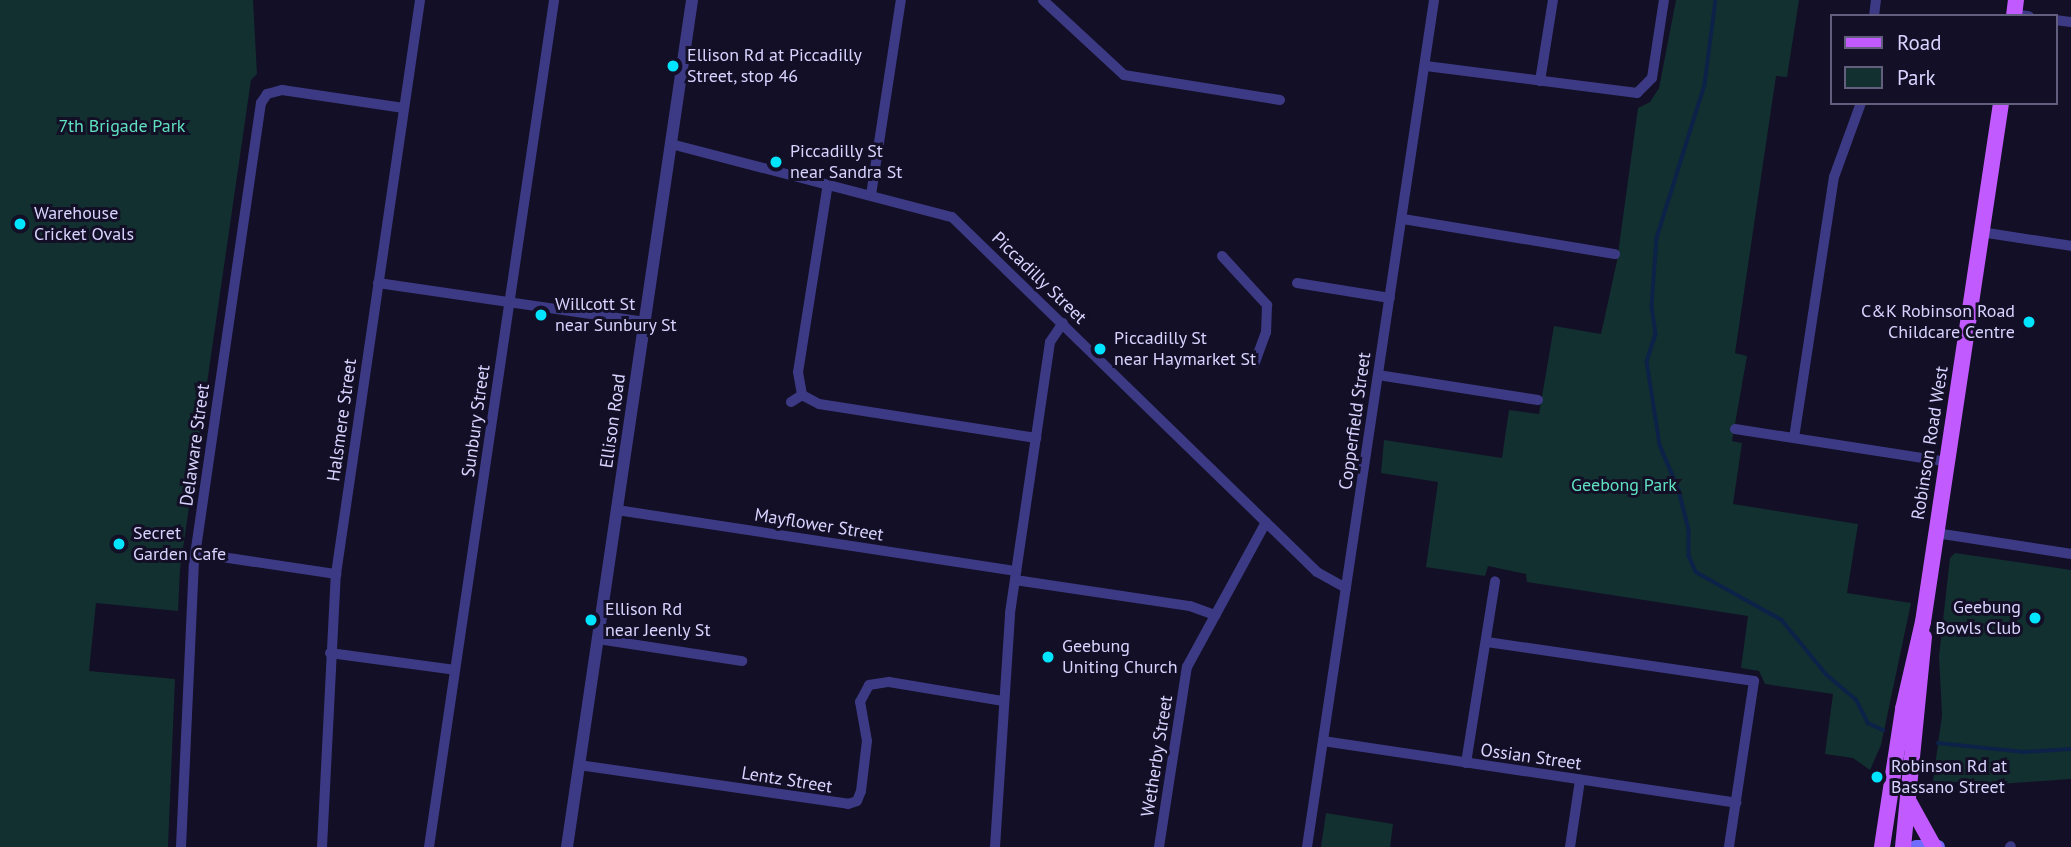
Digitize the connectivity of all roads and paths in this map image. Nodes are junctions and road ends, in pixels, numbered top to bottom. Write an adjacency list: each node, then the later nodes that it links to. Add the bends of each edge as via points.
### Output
1 (420, 0): 14 (street, Halsmere Street)
2 (554, 0): 26 (street, Sunbury Street)
3 (692, 0): 15 (street, Ellison Road)
4 (901, 0): 17 (street)
5 (1043, 0): 11 (street, via 1124,75)
6 (1434, 0): 9 (street, Copperfield Street)
7 (1553, 0): 10 (street)
8 (1664, 0): 10 (street, via 1653,72 1644,90 1627,94)
9 (1426, 66): 10 (street); 18 (street, Copperfield Street)
10 (1540, 81)
11 (1280, 100)
12 (1860, 105): 36 (street, via 1837,164)
13 (2001, 105): 19 (main road, Robinson Road West)
14 (404, 108): 23 (street, Halsmere Street); 41 (street, Delaware Street, via 282,90 267,94 260,108)
15 (671, 144): 16 (street, Piccadilly Street); 27 (street, Ellison Road)
16 (828, 183): 17 (street, Piccadilly Street); 31 (street, via 798,372)
17 (871, 195): 28 (street, Piccadilly Street, via 952,217)
18 (1403, 219): 21 (street); 25 (street, Copperfield Street)
19 (1981, 232): 20 (street); 37 (main road, Robinson Road West)
20 (2071, 246)
21 (1615, 254)
22 (1222, 256): 29 (street, via 1268,305 1266,332)
23 (378, 283): 26 (street); 43 (street, Halsmere Street)
24 (1297, 283): 25 (street)
25 (1390, 298): 30 (street, Copperfield Street)
26 (510, 302): 27 (street); 53 (street, Sunbury Street)
27 (645, 322): 38 (street, Ellison Road)
28 (1063, 323): 35 (street, via 1050,342); 39 (street, Piccadilly Street)
29 (1255, 363)
30 (1378, 375): 32 (street); 46 (street, Copperfield Street)
31 (802, 395): 33 (street); 35 (street, via 819,404)
32 (1538, 400)
33 (791, 402)
34 (1735, 429): 36 (street)
35 (1036, 438): 44 (street)
36 (1794, 438): 37 (street)
37 (1947, 462): 40 (main road, Robinson Road West)
38 (617, 510): 44 (street, Mayflower Street); 49 (street, Ellison Road)
39 (1266, 522): 46 (street, Piccadilly Street, via 1317,572); 47 (street, Wetherby Street)
40 (1936, 533): 42 (street); 48 (main road, Robinson Road West)
41 (195, 553): 43 (street); 61 (street, Delaware Street)
42 (2071, 554)
43 (335, 574): 51 (street, Halsmere Street)
44 (1016, 576): 47 (street, Mayflower Street, via 1190,606); 54 (street)
45 (1495, 581): 50 (street)
46 (1346, 589): 55 (street, Copperfield Street)
47 (1214, 615): 66 (street, Wetherby Street, via 1185,674)
48 (1923, 622): 59 (main road, Robinson Road West, via 1923,676); 70 (main road, Robinson Road West, via 1903,709)
49 (598, 639): 52 (street); 57 (street, Ellison Road)
50 (1487, 642): 56 (street); 60 (street, via 1754,681)
51 (330, 653): 53 (street); 62 (street, Halsmere Street)
52 (742, 661)
53 (456, 670): 63 (street, Sunbury Street)
54 (1003, 701): 57 (street, Lentz Street, via 881,681 869,685 860,698 867,747 861,791 852,803); 65 (street)
55 (1323, 741): 56 (street, Ossian Street); 67 (street, Copperfield Street)
56 (1466, 763): 58 (street, Ossian Street)
57 (579, 765): 64 (street, Ellison Road)
58 (1580, 780): 60 (street, Ossian Street); 68 (street)
59 (1909, 802): 71 (main road, Robinson Road West); 73 (main road)
60 (1736, 803): 69 (street)
61 (181, 847)
62 (322, 847)
63 (429, 847)
64 (567, 847)
65 (995, 847)
66 (1159, 847)
67 (1307, 847)
68 (1570, 847)
69 (1729, 847)
70 (1882, 847)
71 (1903, 847)
72 (1916, 847): 73 (main road)
73 (1936, 847)

